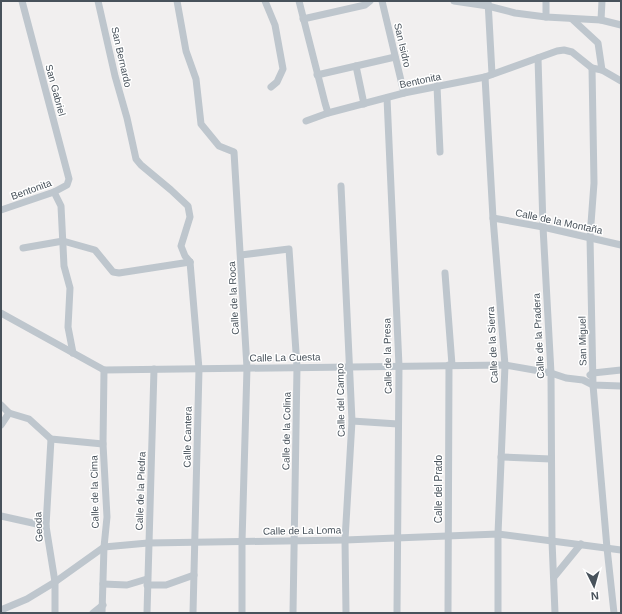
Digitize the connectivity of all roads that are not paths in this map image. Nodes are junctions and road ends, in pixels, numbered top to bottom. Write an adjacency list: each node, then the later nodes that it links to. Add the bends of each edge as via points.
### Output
1 (22, 1): 33 (street, San Gabriel, via 69,179)
2 (98, 1): 44 (street, San Bernardo, via 136,159 188,206 190,217 181,246 184,256)
3 (177, 1): 43 (street, Calle de la Roca, via 186,51 196,79 201,124 219,146 234,152)
4 (265, 1): 26 (street, via 275,25 283,69 277,82)
5 (299, 1): 14 (street)
6 (370, 1): 14 (street, via 365,5)
7 (382, 1): 17 (street, San Isidro)
8 (454, 1): 11 (street)
9 (546, 1): 12 (street)
10 (602, 1): 15 (street)
11 (488, 4): 12 (street, via 516,13); 23 (street, Calle de la Sierra)
12 (546, 17): 13 (street)
13 (572, 18): 15 (street); 21 (street, via 598,43)
14 (303, 19): 22 (street)
15 (601, 20): 16 (street)
16 (621, 25)
17 (396, 57): 19 (street); 27 (street, San Isidro)
18 (538, 58): 20 (street, Bentonita, via 564,50 572,52); 23 (street, Bentonita); 38 (street, Calle de la Pradera)
19 (356, 66): 22 (street); 29 (street)
20 (592, 68): 21 (street); 39 (street, San Miguel, via 594,183)
21 (602, 70): 24 (street)
22 (318, 75): 30 (street)
23 (488, 76): 25 (street, Bentonita); 37 (street, Calle de la Sierra)
24 (621, 81)
25 (438, 86): 27 (street, Bentonita); 32 (street)
26 (271, 87)
27 (404, 93): 28 (street, Bentonita)
28 (387, 98): 29 (street, Bentonita); 51 (street, Calle de la Presa)
29 (364, 104): 30 (street, Bentonita)
30 (328, 113): 31 (street, Bentonita)
31 (306, 121)
32 (440, 152)
33 (68, 185): 35 (street, Bentonita)
34 (341, 186): 50 (street, Calle del Campo)
35 (54, 192): 36 (street, Bentonita); 40 (street, via 61,206)
36 (1, 210)
37 (493, 218): 38 (street, Calle de la Montaña); 49 (street, Calle de la Sierra)
38 (543, 227): 39 (street, Calle de la Montaña); 59 (street, Calle de la Pradera)
39 (590, 238): 41 (street, Calle de la Montaña); 58 (street, San Miguel)
40 (63, 241): 42 (street); 44 (street, via 95,250 113,272 119,273); 47 (street, via 64,266 70,288 68,327)
41 (621, 244)
42 (23, 248)
43 (241, 255): 52 (street, Calle de la Colina, via 289,249); 54 (street, Calle de la Roca)
44 (190, 262): 53 (street, Calle Cantera)
45 (445, 273): 48 (street, Calle del Prado)
46 (1, 313): 47 (street)
47 (74, 353): 56 (street)
48 (451, 365): 49 (street, Calle La Cuesta); 51 (street, Calle La Cuesta); 75 (street, Calle del Prado)
49 (505, 365): 59 (street, Calle La Cuesta); 70 (street, Calle de la Sierra)
50 (349, 366): 51 (street, Calle La Cuesta); 52 (street, Calle La Cuesta); 65 (street, Calle del Campo)
51 (399, 366): 66 (street, Calle de la Presa)
52 (296, 367): 54 (street, Calle La Cuesta); 78 (street, Calle de la Colina)
53 (199, 368): 54 (street, Calle La Cuesta); 55 (street, Calle La Cuesta); 80 (street, Calle Cantera)
54 (247, 368): 81 (street, Calle de la Roca)
55 (154, 369): 56 (street, Calle La Cuesta); 82 (street, Calle de la Piedra)
56 (104, 370): 69 (street, Calle de la Cima)
57 (621, 370): 58 (street)
58 (593, 372): 60 (street); 61 (street, San Miguel)
59 (551, 373): 60 (street, Calle La Cuesta); 71 (street, Calle de la Pradera)
60 (583, 380): 61 (street, Calle La Cuesta)
61 (593, 385): 62 (street, Calle La Cuesta); 85 (street, San Miguel)
62 (621, 386)
63 (1, 405): 64 (street)
64 (9, 413): 67 (street); 68 (street, via 29,420)
65 (352, 421): 66 (street); 77 (street, Calle del Campo)
66 (398, 424): 76 (street, Calle de la Presa)
67 (1, 425)
68 (51, 439): 69 (street); 73 (street, Geoda)
69 (104, 444): 84 (street, Calle de la Cima, via 107,517)
70 (501, 457): 71 (street); 74 (street, Calle de la Sierra)
71 (551, 459): 79 (street, Calle de la Pradera)
72 (1, 516): 73 (street)
73 (46, 526): 89 (street, Geoda)
74 (498, 534): 75 (street, Calle de La Loma); 79 (street, Calle de La Loma); 104 (street, Calle de la Sierra)
75 (448, 536): 76 (street, Calle de La Loma); 103 (street, Calle del Prado)
76 (397, 538): 77 (street, Calle de La Loma); 102 (street, Calle de la Presa)
77 (346, 540): 78 (street, Calle de La Loma); 101 (street, Calle del Campo)
78 (294, 541): 81 (street, Calle de La Loma); 100 (street, Calle de la Colina)
79 (552, 541): 83 (street, Calle de La Loma); 88 (street, Calle de la Pradera)
80 (195, 542): 81 (street, Calle de La Loma); 82 (street, Calle de La Loma); 87 (street, Calle Cantera)
81 (242, 542): 99 (street, Calle de la Roca)
82 (148, 543): 84 (street, Calle de La Loma); 90 (street, Calle de la Piedra)
83 (581, 544): 85 (street, Calle de La Loma); 88 (street)
84 (104, 546): 89 (street); 91 (street, Calle de la Cima)
85 (607, 548): 86 (street, Calle de La Loma); 106 (street, San Miguel)
86 (621, 550)
87 (194, 575): 90 (street, via 166,585); 98 (street, Calle Cantera)
88 (554, 577): 105 (street, Calle de la Pradera)
89 (55, 582): 93 (street); 94 (street, Geoda)
90 (147, 582): 91 (street, via 126,585); 97 (street, Calle de la Piedra)
91 (103, 584): 92 (street, Calle de la Cima)
92 (103, 605): 95 (street); 96 (street, Calle de la Cima)
93 (6, 610)
94 (55, 613)
95 (93, 613)
96 (102, 613)
97 (147, 613)
98 (193, 613)
99 (242, 613)
100 (293, 613)
101 (346, 613)
102 (397, 613)
103 (448, 613)
104 (498, 613)
105 (555, 613)
106 (614, 613)

